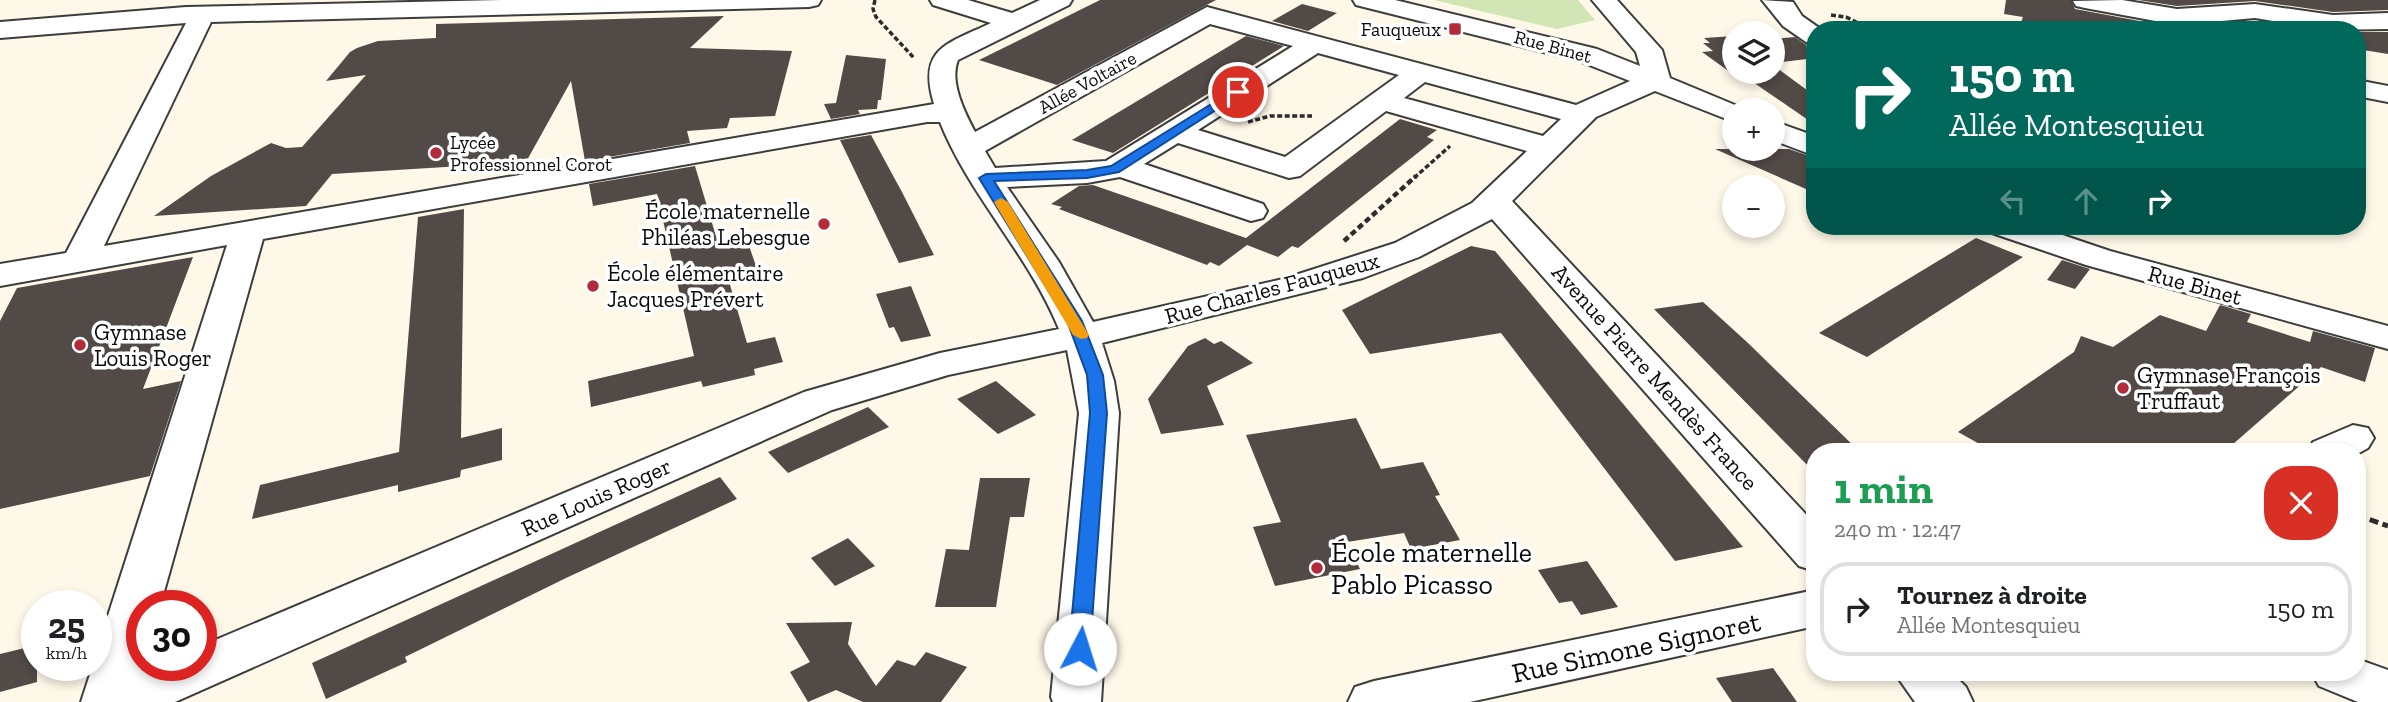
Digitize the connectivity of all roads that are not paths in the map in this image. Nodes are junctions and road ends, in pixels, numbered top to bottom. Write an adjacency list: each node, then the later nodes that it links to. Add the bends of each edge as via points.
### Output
1 (809, 0): 9 (street)
2 (942, 0): 14 (street)
3 (1060, 0): 14 (street)
4 (1365, 0): 22 (street, Rue Binet)
5 (1604, 0): 11 (street)
6 (1774, 0): 19 (street)
7 (2309, 0): 13 (street)
8 (2085, 1): 12 (street, via 2177,17 2255,11)
9 (373, 6): 10 (street)
10 (192, 7): 18 (street, via 159,17); 42 (street)
11 (1622, 20): 22 (street, via 1628,40); 24 (street, via 1652,55)
12 (2337, 21)
13 (2349, 21)
14 (1014, 22): 29 (street, via 944,59 941,72)
15 (2388, 22): 16 (street)
16 (2366, 23)
17 (2366, 29): 20 (street)
18 (0, 30)
19 (1806, 31)
20 (2388, 40)
21 (1314, 44): 23 (street); 31 (street); 35 (street, Allée Voltaire, via 1207,15)
22 (1604, 59): 24 (street, Rue Binet)
23 (1421, 72): 27 (street); 30 (street)
24 (1657, 80): 28 (street, Rue Binet); 30 (street, Rue Charles Fauqueux)
25 (2366, 90): 26 (street)
26 (2388, 94)
27 (1372, 108): 31 (street, via 1289,169); 34 (street, via 1473,126)
28 (1722, 108)
29 (951, 113): 35 (street); 40 (street, via 927,113)
30 (1581, 115): 34 (street, Rue Charles Fauqueux)
31 (1175, 132): 36 (street)
32 (1785, 135): 33 (street)
33 (1806, 143)
34 (1547, 147): 38 (street, Rue Charles Fauqueux)
35 (967, 149): 37 (street)
36 (1121, 167): 37 (street, via 1087,174); 39 (street)
37 (986, 178): 44 (street)
38 (1494, 201): 44 (street, Rue Charles Fauqueux, via 1451,229 1351,271); 46 (street, Avenue Pierre Mendès France)
39 (1251, 211)
40 (248, 231): 42 (street); 52 (street)
41 (2032, 235): 45 (street, Rue Binet)
42 (79, 261): 43 (street)
43 (0, 275)
44 (1082, 337): 51 (street, via 1095,375 1099,413); 53 (street, Rue Louis Roger, via 940,365 818,401)
45 (2388, 338)
46 (1806, 544)
47 (1806, 610): 54 (street, Rue Simone Signoret)
48 (1928, 681): 55 (street)
49 (2360, 681): 50 (street)
50 (2388, 692)
51 (1079, 700)
52 (107, 702)
53 (123, 702)
54 (1374, 702)
55 (1947, 702)

